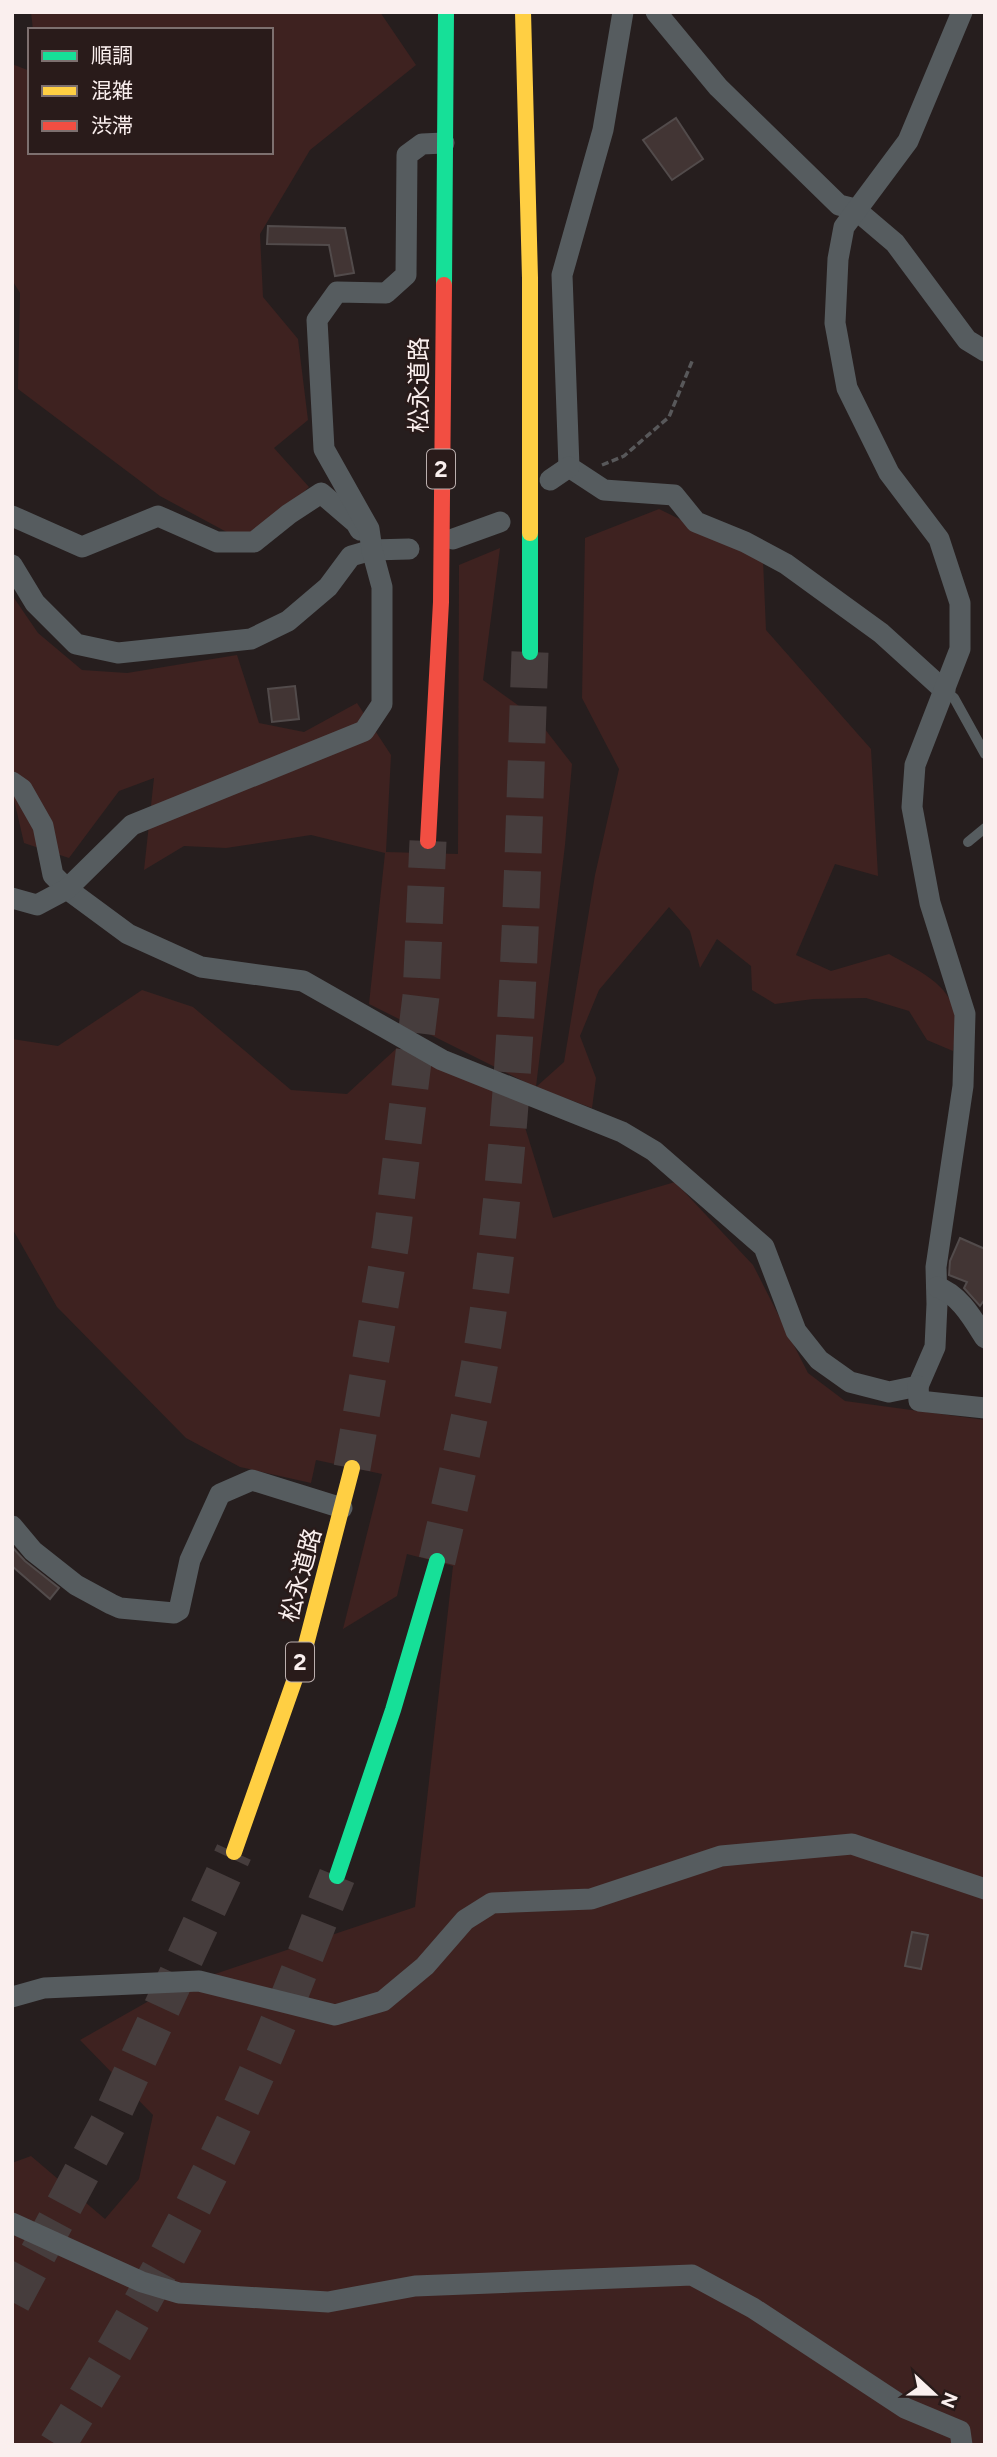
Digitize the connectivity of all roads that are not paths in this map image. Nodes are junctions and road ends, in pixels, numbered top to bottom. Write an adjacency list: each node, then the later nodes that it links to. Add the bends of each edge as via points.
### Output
1 (440, 12): 7 (highway)
2 (446, 12): 7 (highway, 松永道路 / 2)
3 (523, 12): 11 (highway)
4 (623, 12): 10 (street, via 603,130)
5 (656, 12): 9 (street, via 718,87 839,205)
6 (962, 12): 9 (street, via 908,141)
7 (445, 96): 8 (highway, 松永道路 / 2)
8 (444, 142): 19 (street, via 422,144 407,155 406,275 386,293 338,292 317,320 324,449 369,529); 26 (highway, 松永道路 / 2, via 441,602)
9 (855, 209): 12 (street, via 895,243 967,340); 22 (street, via 844,227 838,259 835,323 844,375 889,474 939,539 960,603 960,649)
10 (562, 275): 11 (street); 13 (street)
11 (530, 278): 21 (highway)
12 (985, 351)
13 (569, 467): 14 (street); 22 (street, via 604,490 674,495 696,522 745,541 786,564 881,633)
14 (550, 480)
15 (12, 516): 19 (street, via 82,547 158,516 217,542 254,542 321,493 356,523)
16 (500, 522): 17 (street)
17 (453, 539)
18 (409, 549): 19 (street)
19 (372, 550): 20 (street, via 351,556 328,587 288,621 251,639 118,653 76,644 35,603); 28 (street, via 382,587 382,704 364,731 132,825)
20 (12, 565)
21 (530, 652)
22 (944, 691): 23 (lane, via 954,698); 30 (street, via 915,765 912,807 930,903)
23 (985, 754)
24 (12, 782): 28 (street, via 22,789 43,825 53,875)
25 (985, 828): 27 (lane)
26 (428, 841)
27 (968, 842)
28 (66, 889): 29 (street, via 37,905); 33 (street, via 128,934 201,967 303,982 442,1060 622,1132 654,1152 764,1247 796,1331 819,1360 850,1382 889,1392)
29 (12, 898)
30 (975, 1016): 31 (street, via 936,1267)
31 (937, 1287): 32 (street, via 948,1290); 33 (street, via 935,1347)
32 (985, 1338)
33 (918, 1386): 34 (street, via 919,1401)
34 (985, 1408)
35 (352, 1468): 36 (highway, 松永道路 / 2)
36 (342, 1508): 37 (street, via 252,1480 220,1494 190,1560 179,1610 174,1613 111,1604 76,1585 33,1551); 39 (highway, 松永道路 / 2, via 303,1656)
37 (12, 1526)
38 (437, 1561): 40 (highway)
39 (234, 1853)
40 (337, 1876)
41 (985, 1889): 42 (street, via 852,1844 721,1856 591,1899 492,1903 465,1920 425,1966 383,2001 335,2015 199,1981 44,1987)
42 (12, 1997)
43 (12, 2223): 44 (street, via 142,2282 179,2293 328,2302 415,2286 692,2275 753,2308 905,2408 960,2431)
44 (962, 2445)

